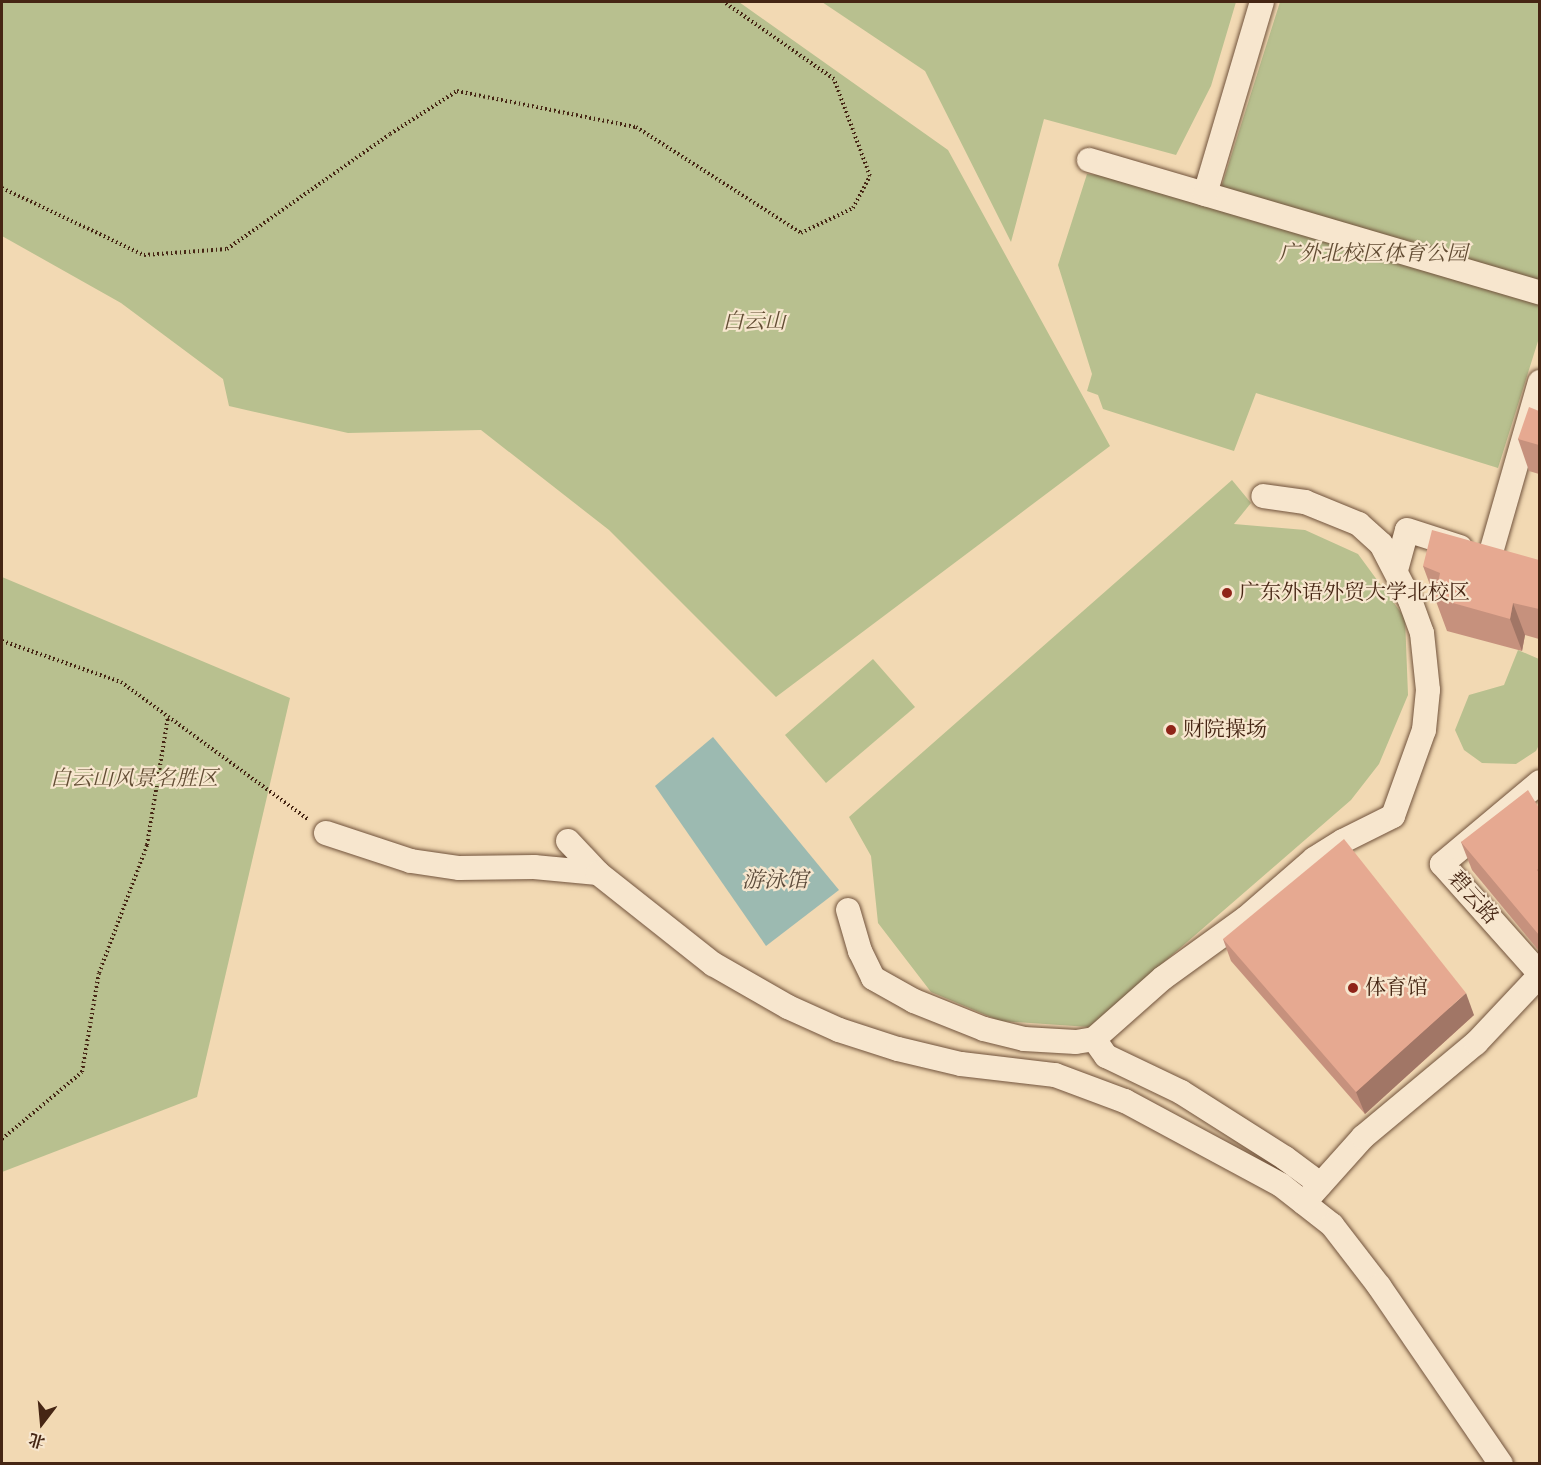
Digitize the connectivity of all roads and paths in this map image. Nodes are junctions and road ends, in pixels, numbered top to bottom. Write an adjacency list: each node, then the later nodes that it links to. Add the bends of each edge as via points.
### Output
1 (724, 2): 4 (path, via 834,79 870,176 853,208 801,233 636,127 457,91 227,249 144,255)
2 (1262, 2): 5 (street)
3 (1089, 160): 5 (street)
4 (2, 188)
5 (1205, 194): 6 (street)
6 (1538, 288)
7 (1539, 382): 9 (street, via 1500,559 1407,530)
8 (1263, 496): 9 (street, via 1305,502 1359,524 1381,544)
9 (1396, 570): 18 (street, via 1422,633 1428,690 1416,761 1393,816 1314,860 1246,918 1163,978)
10 (2, 641): 11 (path, via 121,682)
11 (168, 717): 13 (path); 19 (path, via 147,845 99,973 82,1072)
12 (1539, 782): 17 (street, 碧云路, via 1442,864)
13 (326, 833): 15 (street, via 411,861 449,867 534,867)
14 (568, 841): 15 (street)
15 (598, 873): 21 (street, via 713,964 788,1007 839,1030 898,1049 961,1064 1055,1075 1125,1101 1281,1185)
16 (848, 910): 18 (street, via 873,978 914,1001 984,1029 1024,1039)
17 (1539, 974): 20 (street, via 1476,1043 1363,1137)
18 (1094, 1039): 20 (street, via 1106,1056 1181,1092)
19 (2, 1139)
20 (1320, 1184): 21 (street)
21 (1304, 1203): 22 (street, via 1332,1225 1379,1286)
22 (1501, 1464)

